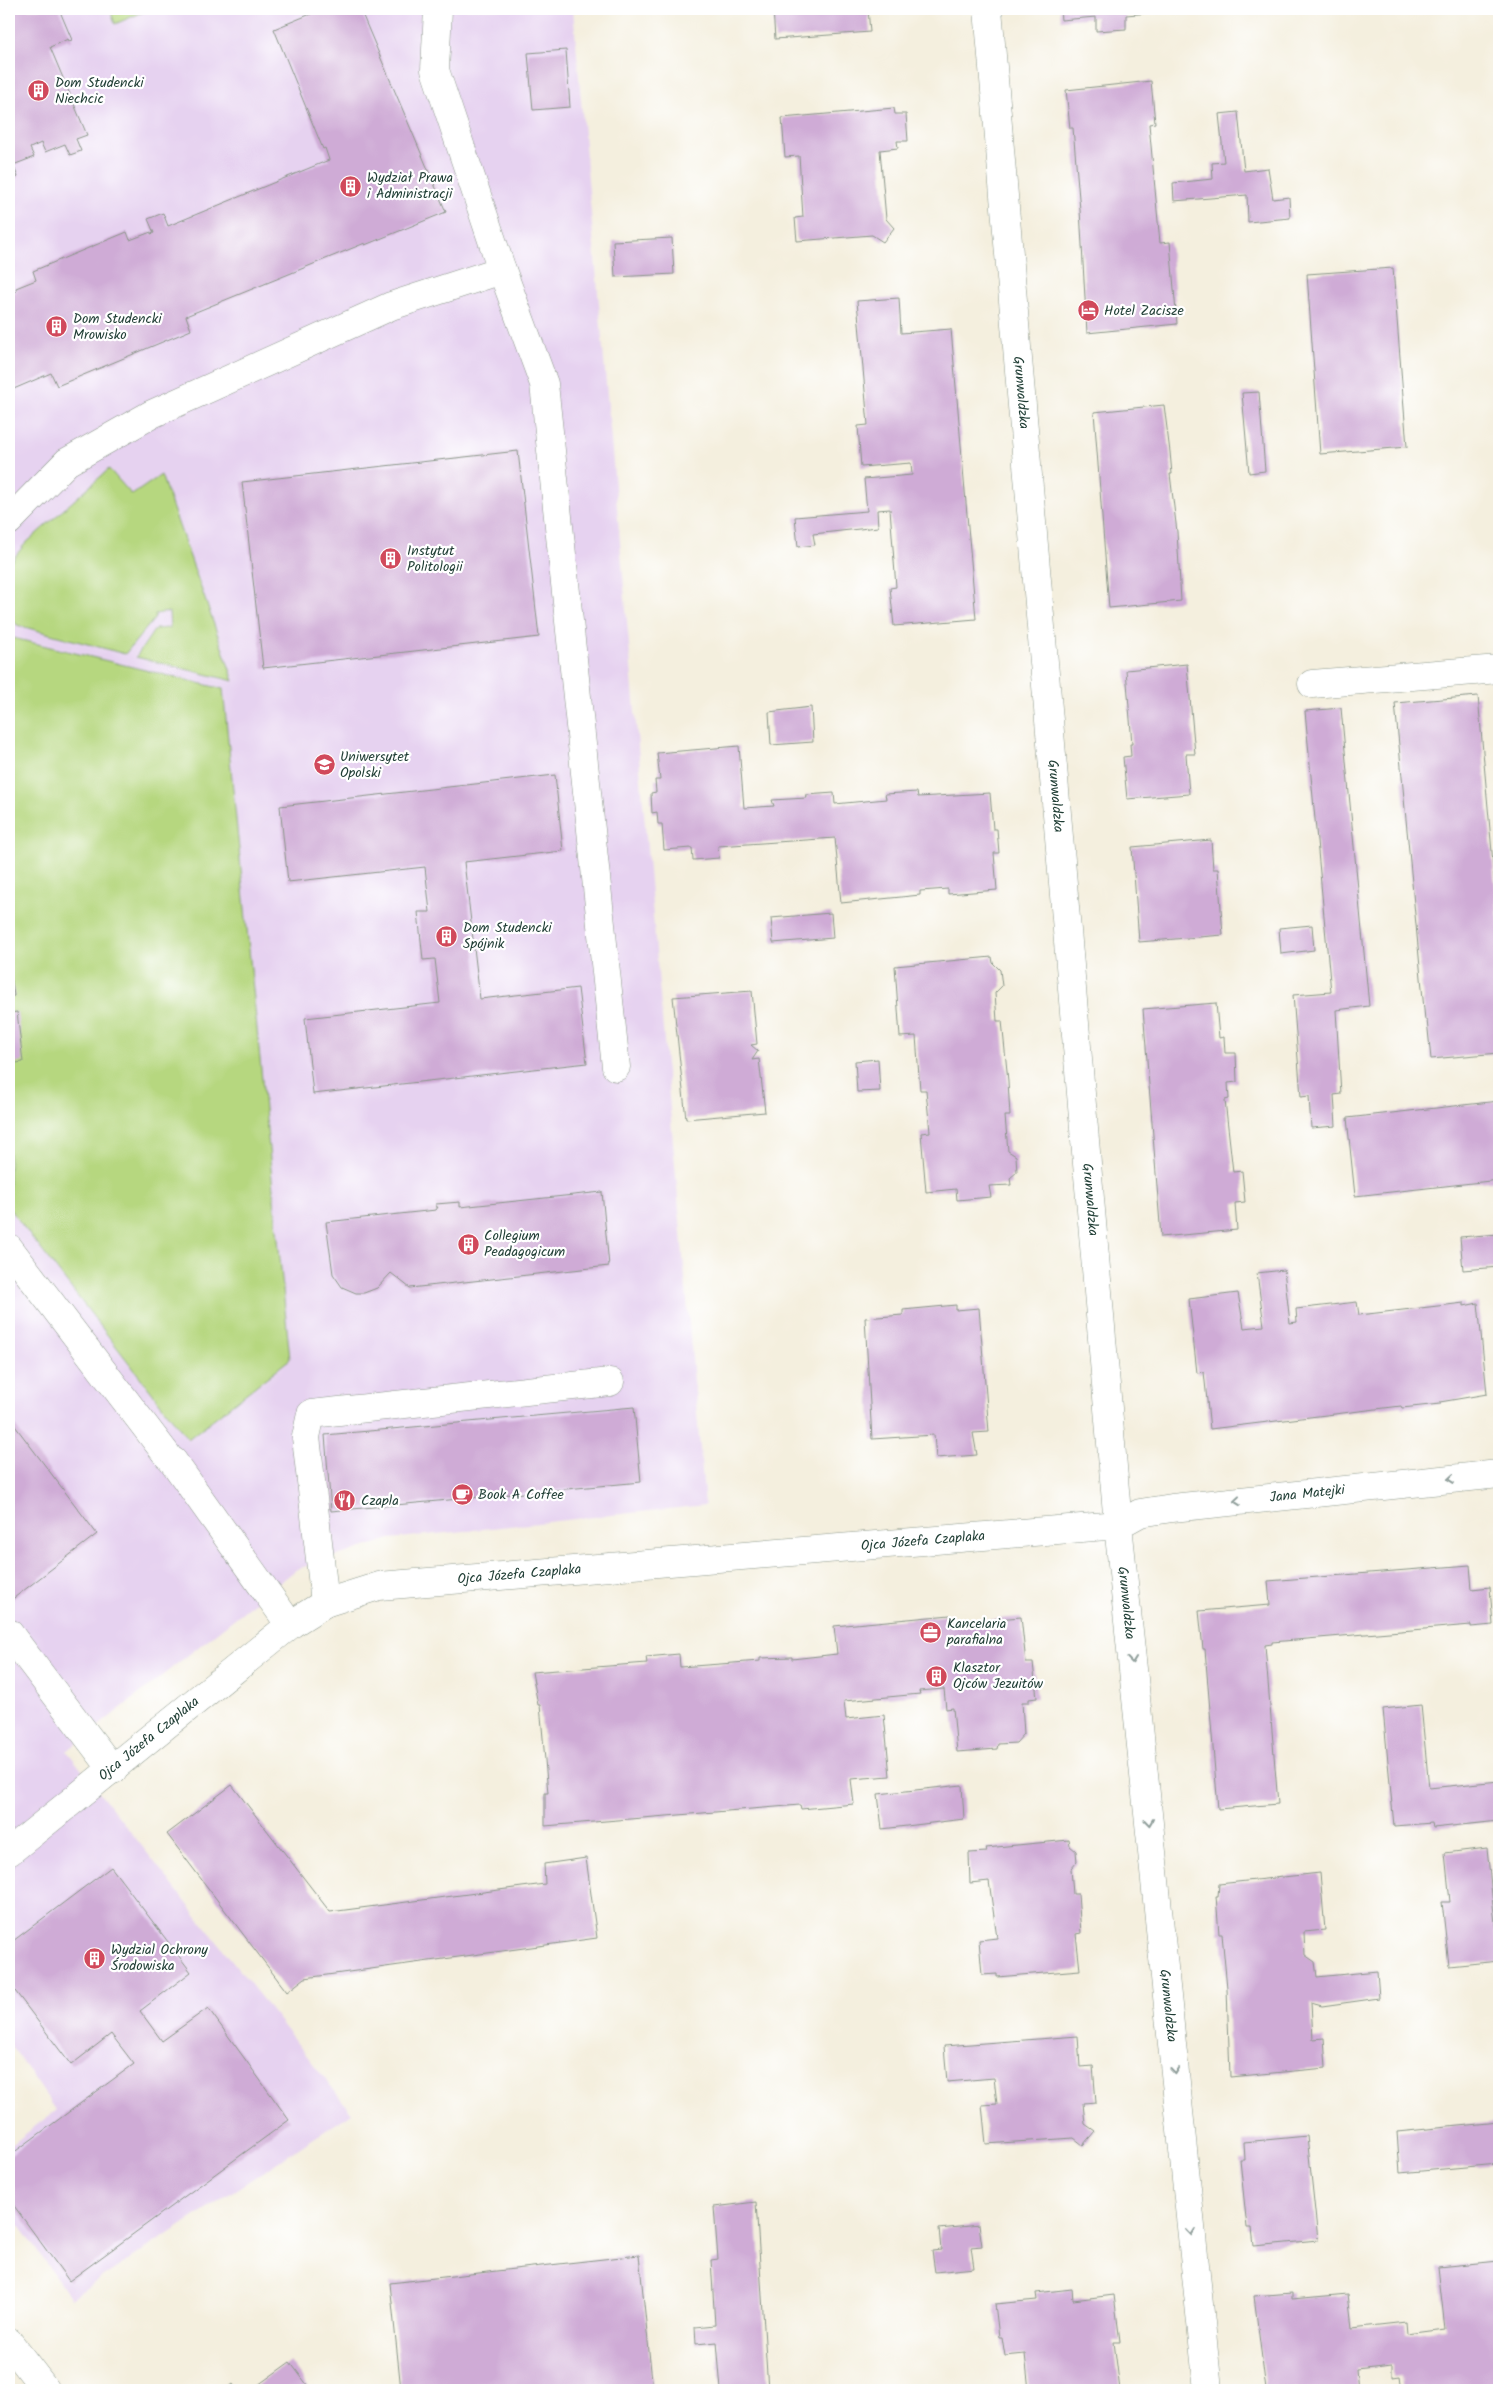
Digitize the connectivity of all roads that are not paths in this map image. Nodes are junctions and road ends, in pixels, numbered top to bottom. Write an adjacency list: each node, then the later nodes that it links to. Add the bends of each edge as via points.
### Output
1 (438, 9): 3 (street, via 435,70)
2 (988, 9): 11 (street, Grunwaldzka)
3 (502, 270): 4 (street, via 391,306 152,414 66,462); 7 (street, via 544,384)
4 (9, 521)
5 (1499, 669): 6 (street)
6 (1312, 684)
7 (616, 1067)
8 (9, 1248): 13 (street, via 170,1458)
9 (610, 1382): 12 (street, via 311,1414 306,1437)
10 (1499, 1474): 11 (street, Jana Matejki, one-way to 11, via 1172,1508 1140,1513)
11 (1118, 1525): 12 (street, Ojca Józefa Czaplaka, via 388,1585); 19 (street, Grunwaldzka, one-way to 19)
12 (325, 1603): 13 (street, Ojca Józefa Czaplaka)
13 (290, 1625): 15 (street, Ojca Józefa Czaplaka)
14 (9, 1633): 15 (street)
15 (113, 1770): 16 (street, Ojca Józefa Czaplaka)
16 (9, 1852)
17 (9, 2342): 18 (street)
18 (46, 2390)
19 (1208, 2390)

